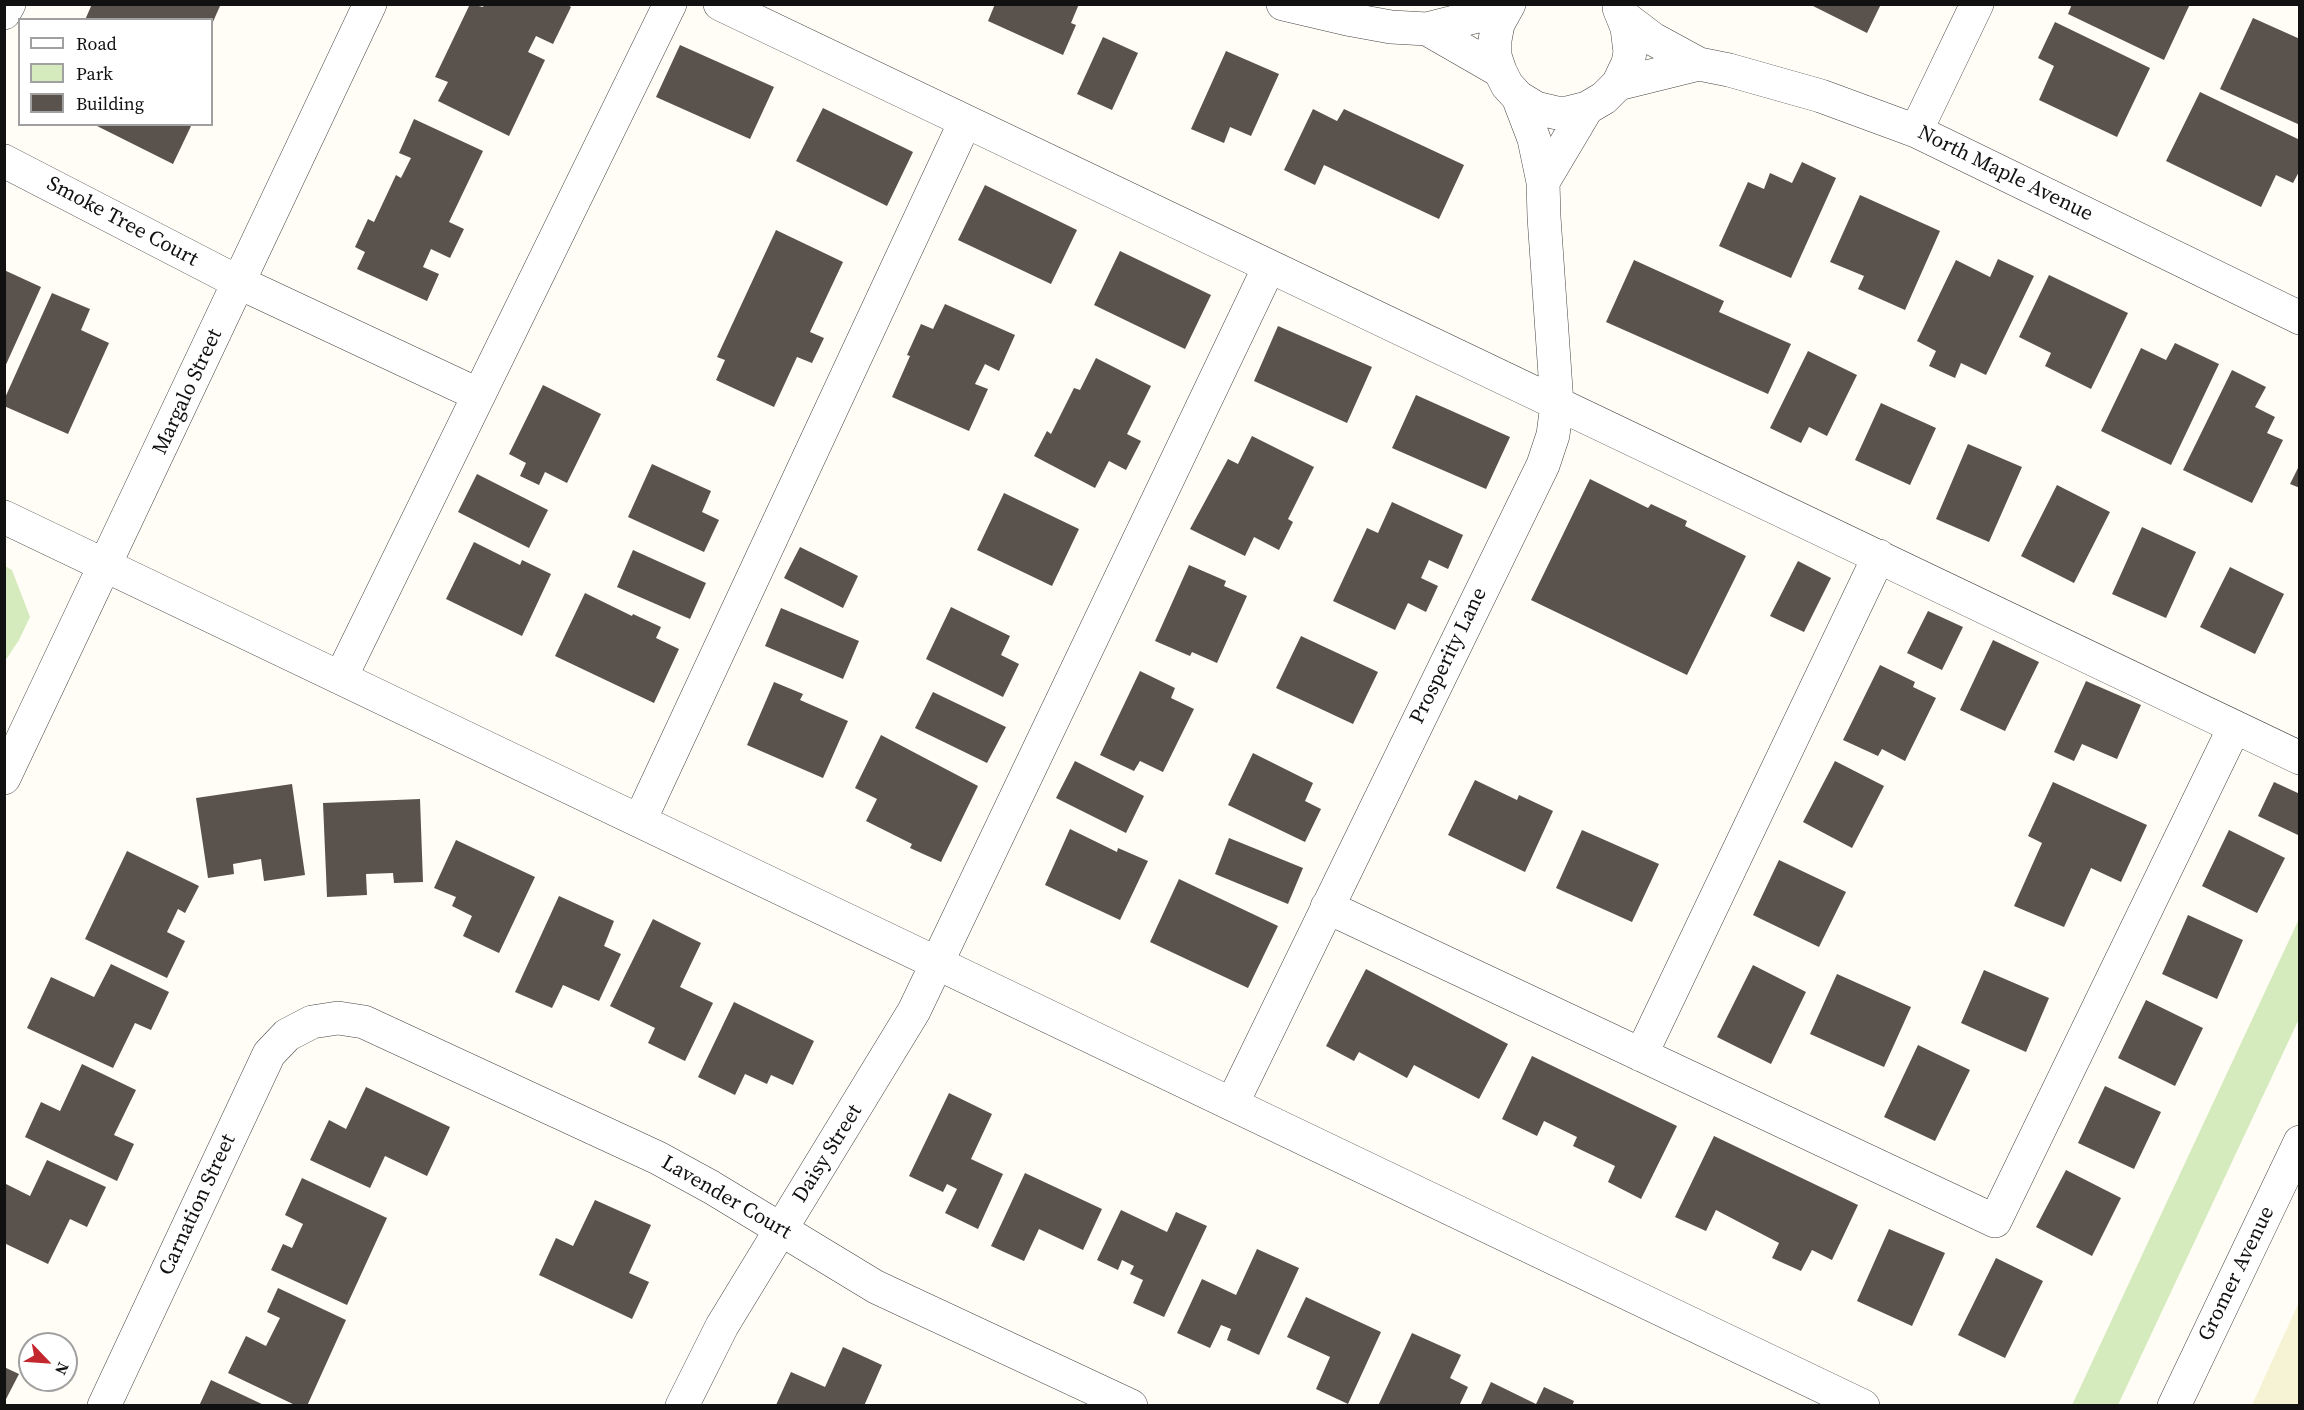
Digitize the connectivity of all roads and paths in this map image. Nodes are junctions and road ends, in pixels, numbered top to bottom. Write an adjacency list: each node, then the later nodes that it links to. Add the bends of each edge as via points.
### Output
1 (9, 4): 9 (street)
2 (370, 4): 20 (street, Margalo Street)
3 (670, 4): 22 (street)
4 (720, 4): 15 (street)
5 (1283, 4): 10 (street, North Maple Avenue, via 1391,27)
6 (1977, 4): 16 (street)
7 (1507, 7): 10 (street, North Maple Avenue); 12 (street, North Maple Avenue, via 1498,24 1495,56)
8 (1620, 11): 11 (street, North Maple Avenue, via 1653,39); 13 (street, North Maple Avenue, via 1630,52)
9 (4, 14)
10 (1427, 29): 12 (street, North Maple Avenue)
11 (1699, 64): 13 (street, North Maple Avenue); 16 (street, North Maple Avenue, via 1821,96)
12 (1509, 84): 14 (street, North Maple Avenue, via 1536,108 1567,113); 18 (street, Prosperity Lane, via 1534,139)
13 (1618, 84): 14 (street, North Maple Avenue)
14 (1587, 108): 18 (street)
15 (965, 122): 19 (street); 31 (street)
16 (1917, 131): 21 (street, North Maple Avenue)
17 (4, 160): 20 (street, Smoke Tree Court)
18 (1543, 182): 23 (street, Prosperity Lane)
19 (1269, 267): 23 (street); 33 (street, Daisy Street)
20 (240, 283): 22 (street, Smoke Tree Court); 26 (street, Margalo Street)
21 (2300, 318)
22 (479, 395): 27 (street)
23 (1557, 404): 25 (street); 32 (street, Prosperity Lane, via 1553,435 1543,465)
24 (4, 517): 26 (street)
25 (1879, 556): 28 (street); 35 (street)
26 (106, 565): 27 (street); 30 (street, Margalo Street)
27 (341, 677): 31 (street)
28 (2234, 728): 29 (street); 35 (street, via 1995,1221)
29 (2300, 758)
30 (4, 778)
31 (640, 820): 33 (street)
32 (1327, 907): 35 (street); 36 (street, Prosperity Lane)
33 (938, 964): 36 (street); 38 (street, Daisy Street, via 890,1053)
34 (312, 1022): 38 (street, Lavender Court, via 338,1018 364,1022 658,1158); 39 (street, Carnation Street, via 287,1035 269,1054)
35 (1641, 1055)
36 (1232, 1104): 42 (street)
37 (2300, 1142): 43 (street, Gromer Avenue)
38 (782, 1230): 40 (street, Daisy Street, via 722,1326); 41 (street, Lavender Court, via 876,1287)
39 (104, 1406)
40 (682, 1406)
41 (1131, 1406)
42 (1863, 1406)
43 (2174, 1406)

